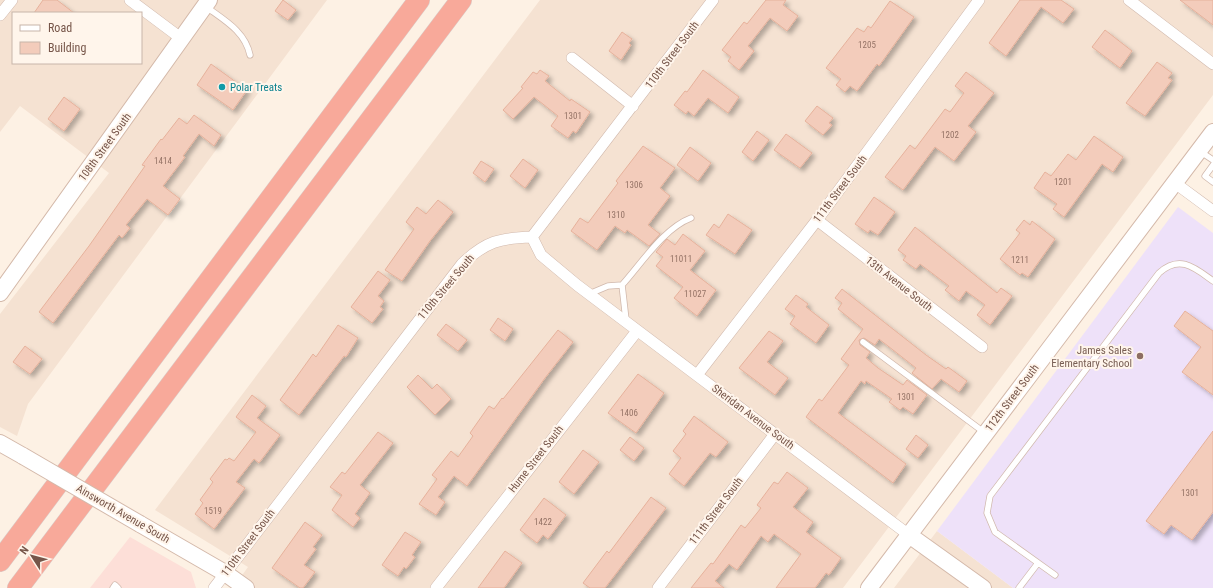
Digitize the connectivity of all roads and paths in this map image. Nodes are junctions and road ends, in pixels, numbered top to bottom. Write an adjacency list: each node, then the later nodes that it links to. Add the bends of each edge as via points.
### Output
1 (12, 0): 9 (street)
2 (130, 0): 10 (street)
3 (418, 0): 38 (highway)
4 (461, 0): 42 (highway)
5 (713, 0): 14 (street, 110th Street South)
6 (979, 0): 23 (street, 111th Street South)
7 (1129, 0): 13 (street)
8 (207, 3): 10 (street, 108th Street South); 11 (lane, via 239,32 247,43)
9 (0, 16)
10 (182, 39): 27 (street, 108th Street South)
11 (250, 55)
12 (572, 58): 14 (street)
13 (1213, 64)
14 (633, 106): 24 (street, 110th Street South)
15 (1213, 132): 16 (street, 112th Street South)
16 (1199, 150): 17 (lane); 20 (street, 112th Street South)
17 (1213, 160)
18 (1213, 165): 19 (lane, via 1205,176)
19 (1213, 182)
20 (1175, 183): 21 (street); 34 (street, 112th Street South)
21 (1212, 207)
22 (691, 218): 26 (lane, via 680,222 669,232)
23 (817, 220): 32 (street, 13th Avenue South); 33 (street, 111th Street South)
24 (532, 237): 28 (street, Sheridan Avenue South, via 541,255); 40 (street, 110th Street South, via 510,237 493,241 476,251 462,264)
25 (1213, 281): 39 (lane, via 1185,264 1171,265 1159,273 990,496 987,513 995,532)
26 (622, 286): 28 (lane, via 608,286); 29 (lane)
27 (0, 293)
28 (589, 294): 29 (street, Sheridan Avenue South)
29 (626, 323): 30 (street, Sheridan Avenue South)
30 (637, 331): 33 (street, Sheridan Avenue South); 47 (street, Hume Street South)
31 (863, 342): 34 (lane)
32 (982, 347)
33 (697, 375): 35 (street, Sheridan Avenue South)
34 (986, 433): 37 (street, 112th Street South)
35 (775, 434): 37 (street, Sheridan Avenue South); 48 (street, 111th Street South)
36 (0, 443): 40 (street, Ainsworth Avenue South, bridge)
37 (909, 535): 49 (street, 112th Street South); 50 (street, Sheridan Avenue South)
38 (0, 561)
39 (1038, 563): 41 (lane); 51 (lane)
40 (225, 573): 45 (street, 110th Street South); 46 (street, Ainsworth Avenue South)
41 (1056, 575)
42 (18, 588)
43 (113, 588): 44 (lane, via 115,585)
44 (118, 588)
45 (214, 588)
46 (246, 588)
47 (436, 588)
48 (658, 588)
49 (869, 588)
50 (983, 588)
51 (1019, 588)

